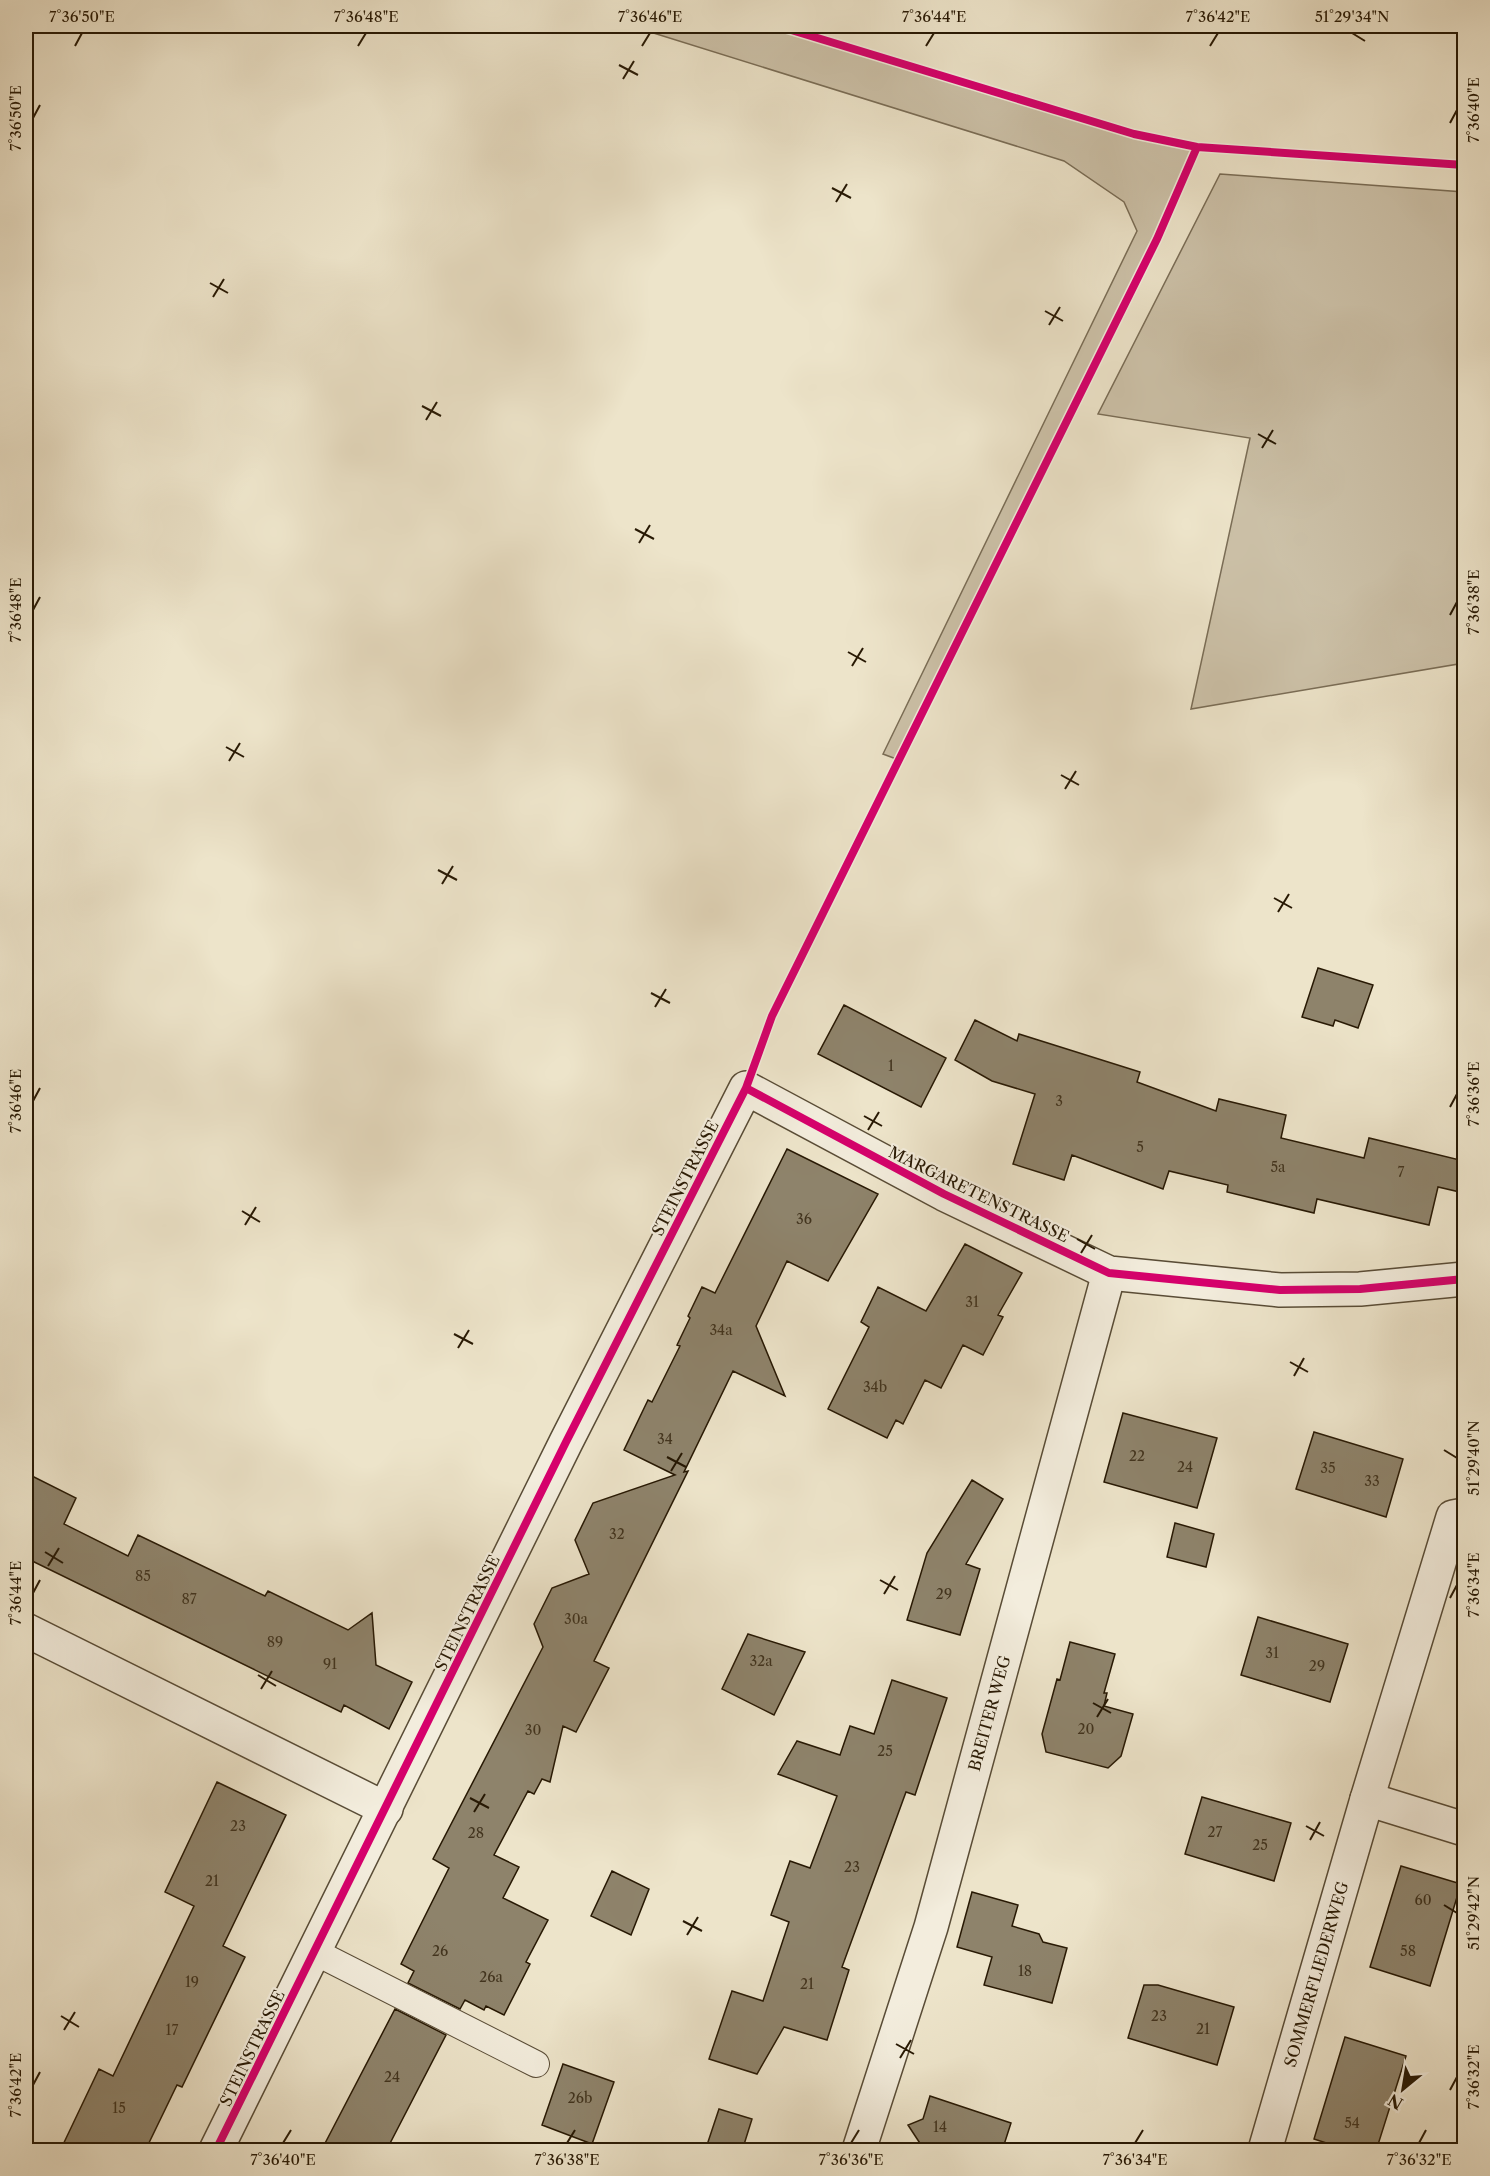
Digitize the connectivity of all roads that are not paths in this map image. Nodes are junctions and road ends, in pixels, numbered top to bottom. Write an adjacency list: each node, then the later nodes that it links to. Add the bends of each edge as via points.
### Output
1 (746, 1088): 2 (street, MARGARETENSTRASSE, via 944,1194); 7 (street, STEINSTRASSE)
2 (1109, 1273): 3 (street, MARGARETENSTRASSE, via 1280,1290 1360,1289); 12 (street, BREITER WEG, via 931,1926)
3 (1464, 1280)
4 (1464, 1515): 6 (street, SOMMERFLIEDERWEG, via 1453,1517)
5 (26, 1630): 7 (street)
6 (1367, 1799): 8 (street); 13 (street, SOMMERFLIEDERWEG)
7 (386, 1809): 9 (street, STEINSTRASSE)
8 (1464, 1829)
9 (315, 1952): 10 (lane); 11 (street, STEINSTRASSE)
10 (536, 2064)
11 (216, 2151)
12 (859, 2151)
13 (1265, 2151)

